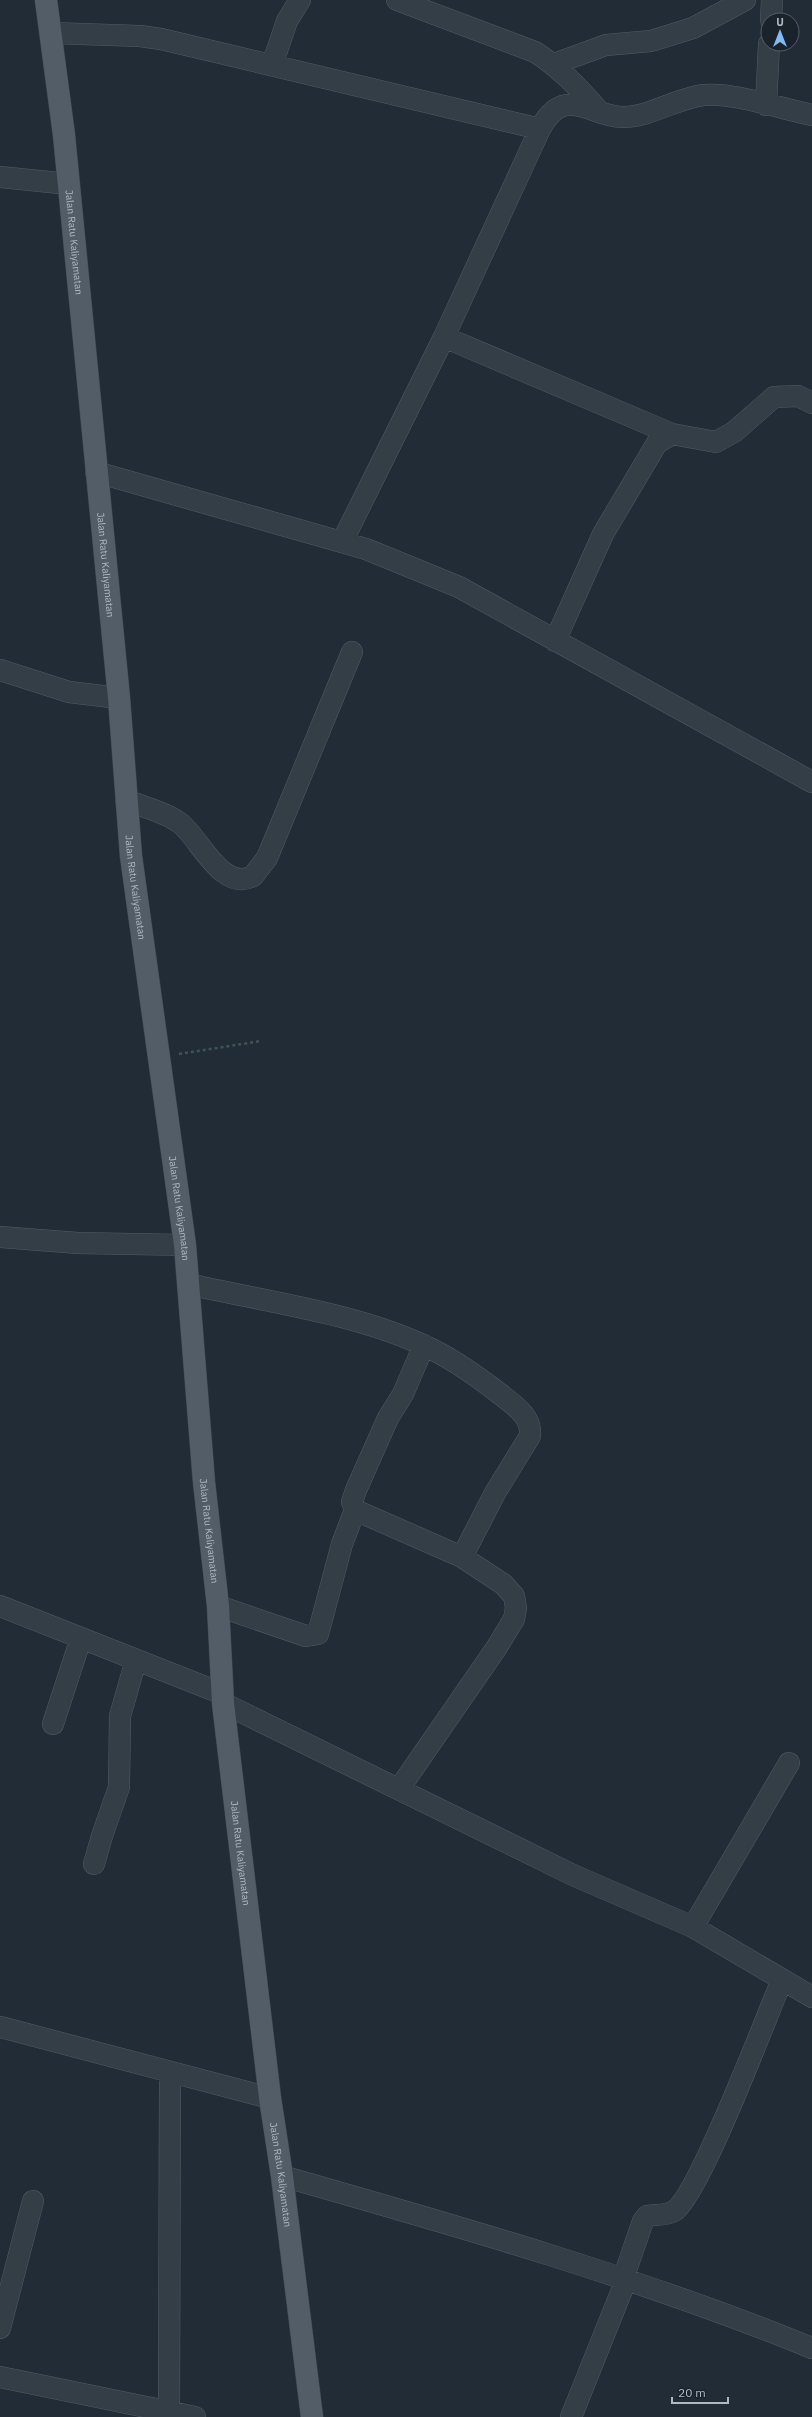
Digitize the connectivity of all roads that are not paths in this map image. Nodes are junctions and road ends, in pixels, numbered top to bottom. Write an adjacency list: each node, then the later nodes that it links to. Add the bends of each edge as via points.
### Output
1 (46, 0): 7 (main road, Jalan Ratu Kaliyamatan)
2 (300, 0): 10 (street, via 287,21)
3 (397, 0): 9 (street, via 535,52)
4 (745, 0): 9 (street, via 693,28 650,41 606,45)
5 (772, 0): 6 (street)
6 (771, 12)
7 (50, 33): 10 (street, via 140,36); 16 (main road, Jalan Ratu Kaliyamatan)
8 (769, 52): 11 (street)
9 (554, 64): 12 (street)
10 (272, 65): 14 (street)
11 (766, 105): 12 (street, via 726,96 705,95 624,117); 13 (street)
12 (598, 110): 14 (street, via 566,106 554,109)
13 (812, 115)
14 (540, 129): 17 (street)
15 (0, 177): 16 (street)
16 (69, 184): 20 (main road, Jalan Ratu Kaliyamatan)
17 (444, 337): 19 (street); 21 (street)
18 (812, 403): 19 (street, via 798,396 774,397 734,432 716,442)
19 (672, 434): 22 (street, via 657,443 603,534)
20 (96, 472): 21 (street); 25 (main road, Jalan Ratu Kaliyamatan)
21 (342, 542): 22 (street, via 366,549 459,587)
22 (555, 641): 26 (street)
23 (352, 652): 27 (street, via 279,829 262,867 253,876 242,879 226,874 213,863 179,822)
24 (0, 670): 25 (street, via 69,692)
25 (119, 698): 27 (main road, Jalan Ratu Kaliyamatan)
26 (812, 782)
27 (126, 800): 29 (main road, Jalan Ratu Kaliyamatan, via 138,919)
28 (0, 1238): 29 (street, via 78,1243)
29 (185, 1245): 30 (main road, Jalan Ratu Kaliyamatan)
30 (188, 1284): 31 (street, via 354,1321); 35 (main road, Jalan Ratu Kaliyamatan, via 204,1482)
31 (424, 1345): 32 (street, via 356,1490 352,1502); 33 (street, via 482,1381 525,1416 531,1427 530,1436 495,1493)
32 (355, 1510): 33 (street); 35 (street, via 342,1544 318,1634 306,1636)
33 (462, 1557): 41 (street, via 503,1584 514,1596 514,1619 498,1647)
34 (0, 1606): 36 (street)
35 (218, 1606): 38 (main road, Jalan Ratu Kaliyamatan)
36 (81, 1638): 37 (street); 39 (street)
37 (136, 1660): 38 (street); 42 (street, via 120,1716 119,1787)
38 (223, 1698): 41 (street); 48 (main road, Jalan Ratu Kaliyamatan)
39 (53, 1724)
40 (789, 1763): 43 (street)
41 (399, 1789): 43 (street, via 573,1875)
42 (94, 1864)
43 (693, 1927): 44 (street)
44 (782, 1980): 45 (street); 51 (street, via 703,2165 682,2203 674,2211 647,2216 643,2221)
45 (812, 1997)
46 (0, 2027): 47 (street)
47 (170, 2072): 48 (street); 55 (street)
48 (270, 2098): 49 (main road, Jalan Ratu Kaliyamatan)
49 (282, 2176): 51 (street, via 452,2224); 57 (main road, Jalan Ratu Kaliyamatan)
50 (33, 2201): 52 (street)
51 (624, 2279): 53 (street); 58 (street)
52 (0, 2328)
53 (812, 2348)
54 (0, 2377): 55 (street)
55 (169, 2412): 56 (street)
56 (195, 2417)
57 (312, 2417)
58 (571, 2417)

